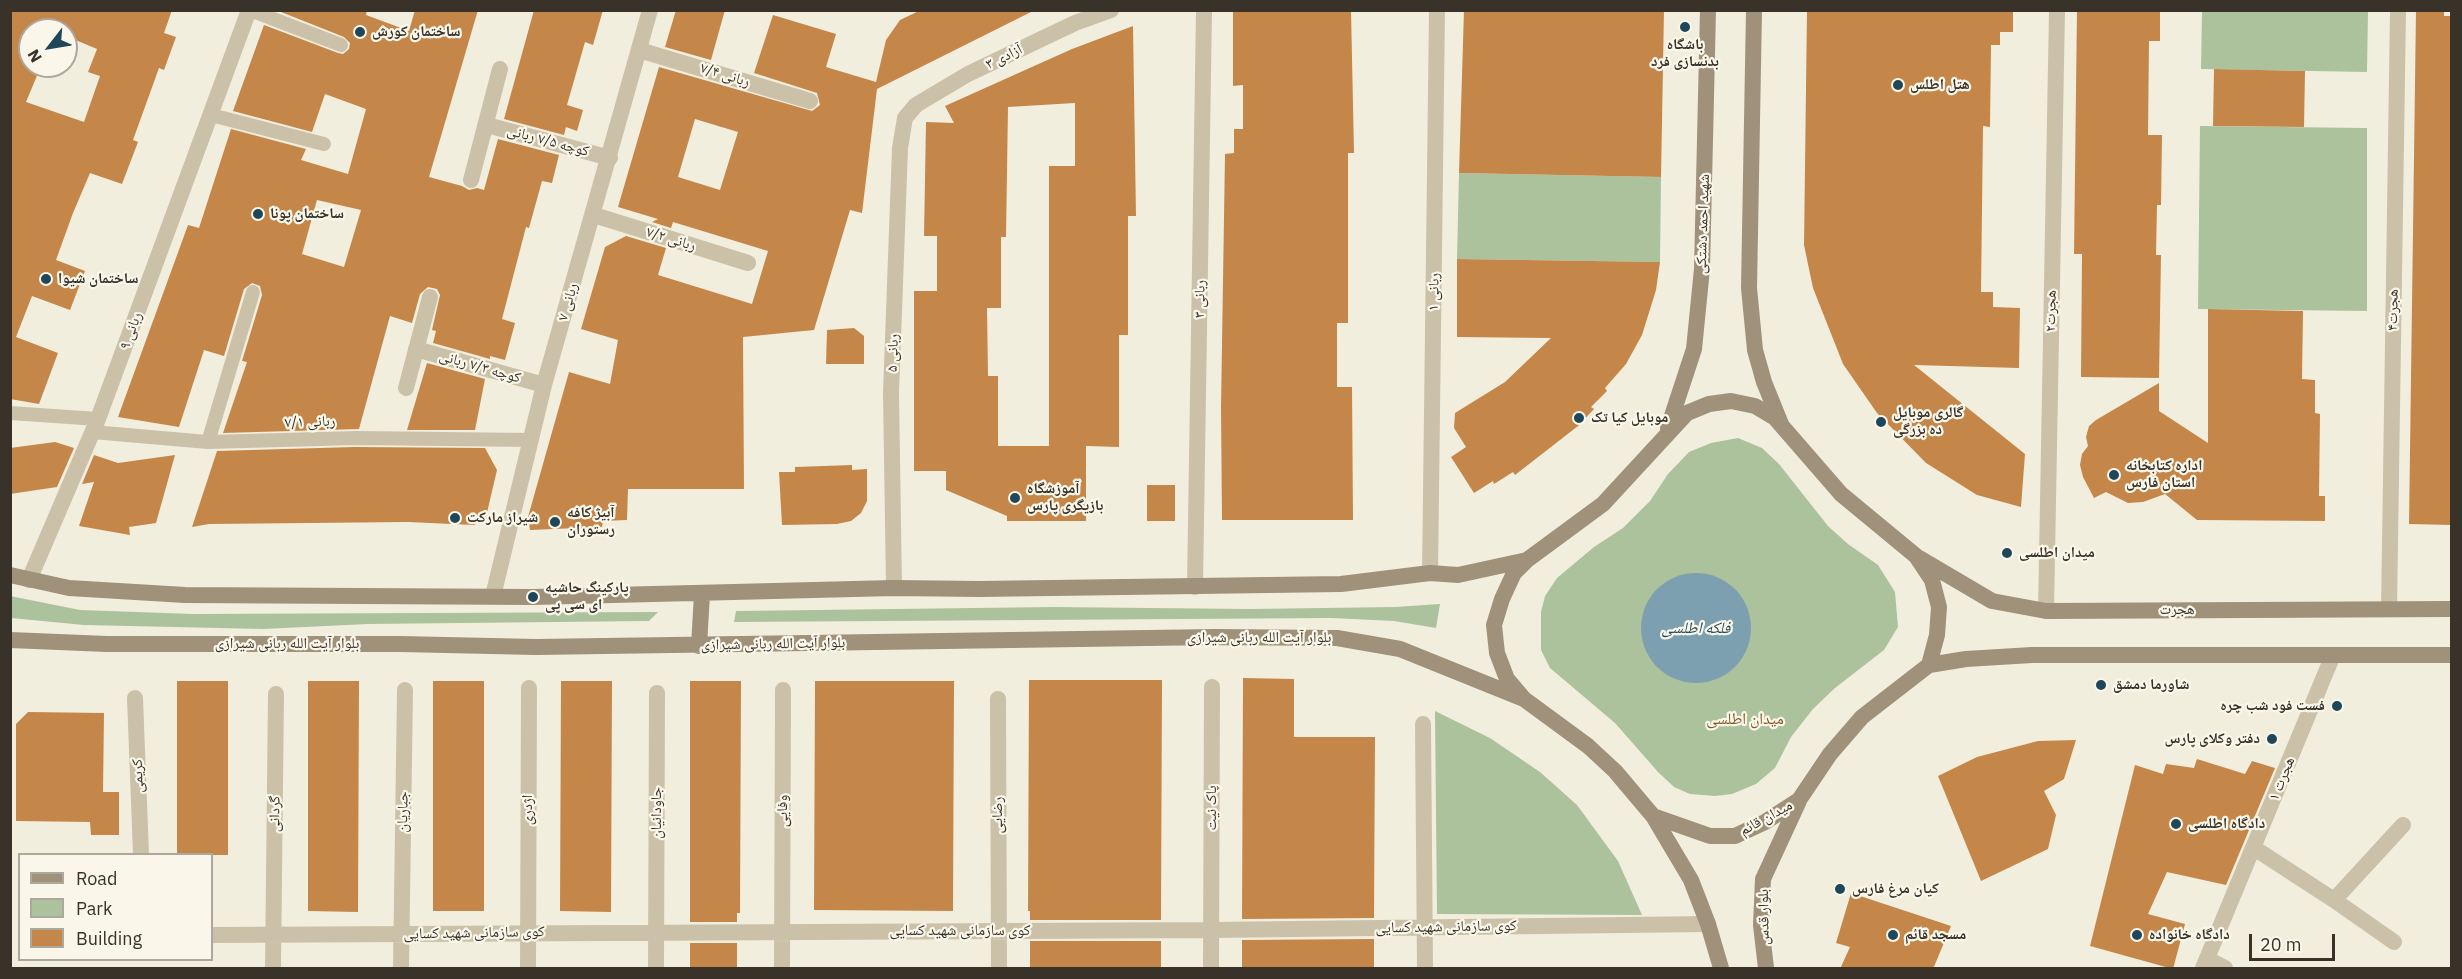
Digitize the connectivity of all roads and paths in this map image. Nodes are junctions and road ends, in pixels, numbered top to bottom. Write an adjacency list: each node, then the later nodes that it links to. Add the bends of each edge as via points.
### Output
1 (250, 10): 10 (lane); 14 (street, ربانی ۹)
2 (650, 10): 11 (street, ربانی ۷)
3 (1111, 10): 15 (street, ۳ آزادی, via 1074,23 969,74 916,105)
4 (1204, 10): 38 (street, ربانی ۳)
5 (1437, 10): 35 (street, ربانی ۱)
6 (1708, 10): 30 (main road, شهید احمد دشتکی, via 1702,269 1694,349)
7 (1754, 10): 28 (main road, via 1749,288 1755,350)
8 (2057, 10): 44 (street, هجرت۲)
9 (2398, 10): 42 (street, هجرت۴)
10 (341, 45)
11 (639, 50): 13 (street, ربانی ۷/۴); 18 (street, ربانی ۷)
12 (501, 69): 16 (street)
13 (810, 101)
14 (211, 115): 17 (lane); 29 (street, ربانی ۹)
15 (904, 118): 39 (street, ربانی ۵, via 891,393)
16 (487, 125): 18 (street, کوچه ۷/۵ ربانی); 19 (street)
17 (324, 144)
18 (610, 158): 20 (street, ربانی ۷)
19 (471, 180)
20 (594, 215): 21 (street, ربانی ۷/۲); 25 (street, ربانی ۷)
21 (748, 263)
22 (253, 292): 32 (lane)
23 (430, 297): 24 (street)
24 (416, 349): 25 (street, کوچه ۷/۳ ربانی); 26 (street)
25 (544, 385): 31 (street, ربانی ۷)
26 (406, 388)
27 (10, 413): 29 (lane, ربانی ۷/۱)
28 (1782, 424): 30 (main road, via 1755,406 1731,401 1708,404 1687,413); 33 (main road, via 1841,494)
29 (95, 425): 32 (lane, ربانی ۷/۱); 37 (street, ربانی ۹)
30 (1667, 432): 34 (main road, via 1603,504)
31 (531, 440): 32 (lane, ربانی ۷/۱, via 357,438); 41 (street, ربانی ۷)
32 (208, 442)
33 (1916, 556): 44 (main road, هجرت, via 1992,601); 49 (main road, via 1932,580 1939,607)
34 (1527, 560): 35 (main road, via 1458,575); 58 (main road, via 1514,573 1494,625 1497,653 1507,679)
35 (1430, 573): 38 (main road, via 1341,584)
36 (10, 575): 37 (main road)
37 (29, 580): 41 (main road, via 69,588 184,596)
38 (1195, 587): 39 (main road)
39 (894, 588): 40 (main road)
40 (702, 594): 41 (main road); 46 (main road)
41 (493, 596)
42 (2389, 609): 43 (main road, هجرت); 44 (main road, هجرت)
43 (2451, 609)
44 (2046, 611)
45 (10, 640): 46 (main road, بلوار آیت الله ربانی شیرازی, via 107,644)
46 (699, 646): 58 (main road, بلوار آیت الله ربانی شیرازی, via 1337,638 1400,649)
47 (2333, 655): 48 (main road); 49 (main road, via 2032,655); 63 (street, هجرت ۱)
48 (2451, 655)
49 (1929, 665): 60 (main road, میدان قائم, via 1862,717 1830,754)
50 (1212, 687): 68 (street, پاک نیت)
51 (529, 688): 70 (street, اژدری)
52 (405, 690): 75 (street, جباریان)
53 (783, 690): 71 (street, وفایی)
54 (657, 693): 73 (street, جاودانیان)
55 (276, 694): 72 (street, گردانی)
56 (135, 698): 64 (street, کریمی)
57 (998, 699): 69 (street, رضایی)
58 (1524, 699): 61 (main road, via 1588,746)
59 (1423, 724): 67 (street)
60 (1799, 800): 61 (main road, میدان قائم, via 1735,836 1710,836); 87 (main road, بلوار قدس, via 1763,879 1761,925)
61 (1653, 816): 66 (main road, via 1691,880)
62 (2403, 825): 65 (street)
63 (2254, 848): 65 (street); 77 (street, هجرت ۱)
64 (141, 853)
65 (2334, 900): 76 (street)
66 (1708, 924): 67 (street, کوی سازمانی شهید کسایی); 86 (main road)
67 (1425, 928): 68 (street, کوی سازمانی شهید کسایی); 85 (street)
68 (1211, 930): 69 (street, کوی سازمانی شهید کسایی); 84 (street, پاک نیت)
69 (999, 931): 71 (street, کوی سازمانی شهید کسایی); 83 (street, رضایی)
70 (528, 932): 73 (street, کوی سازمانی شهید کسایی); 75 (street, کوی سازمانی شهید کسایی); 80 (street, اژدری)
71 (782, 932): 73 (street, کوی سازمانی شهید کسایی); 82 (street, وفایی)
72 (273, 933): 74 (street, کوی سازمانی شهید کسایی); 75 (street, کوی سازمانی شهید کسایی); 78 (street, گردانی)
73 (656, 933): 81 (street, جاودانیان)
74 (213, 934)
75 (401, 934): 79 (street, جباریان)
76 (2394, 942)
77 (2205, 964): 88 (street)
78 (273, 969)
79 (401, 969)
80 (528, 969)
81 (656, 969)
82 (782, 969)
83 (999, 969)
84 (1211, 969)
85 (1425, 969)
86 (1721, 969)
87 (1766, 969)
88 (2226, 969)

